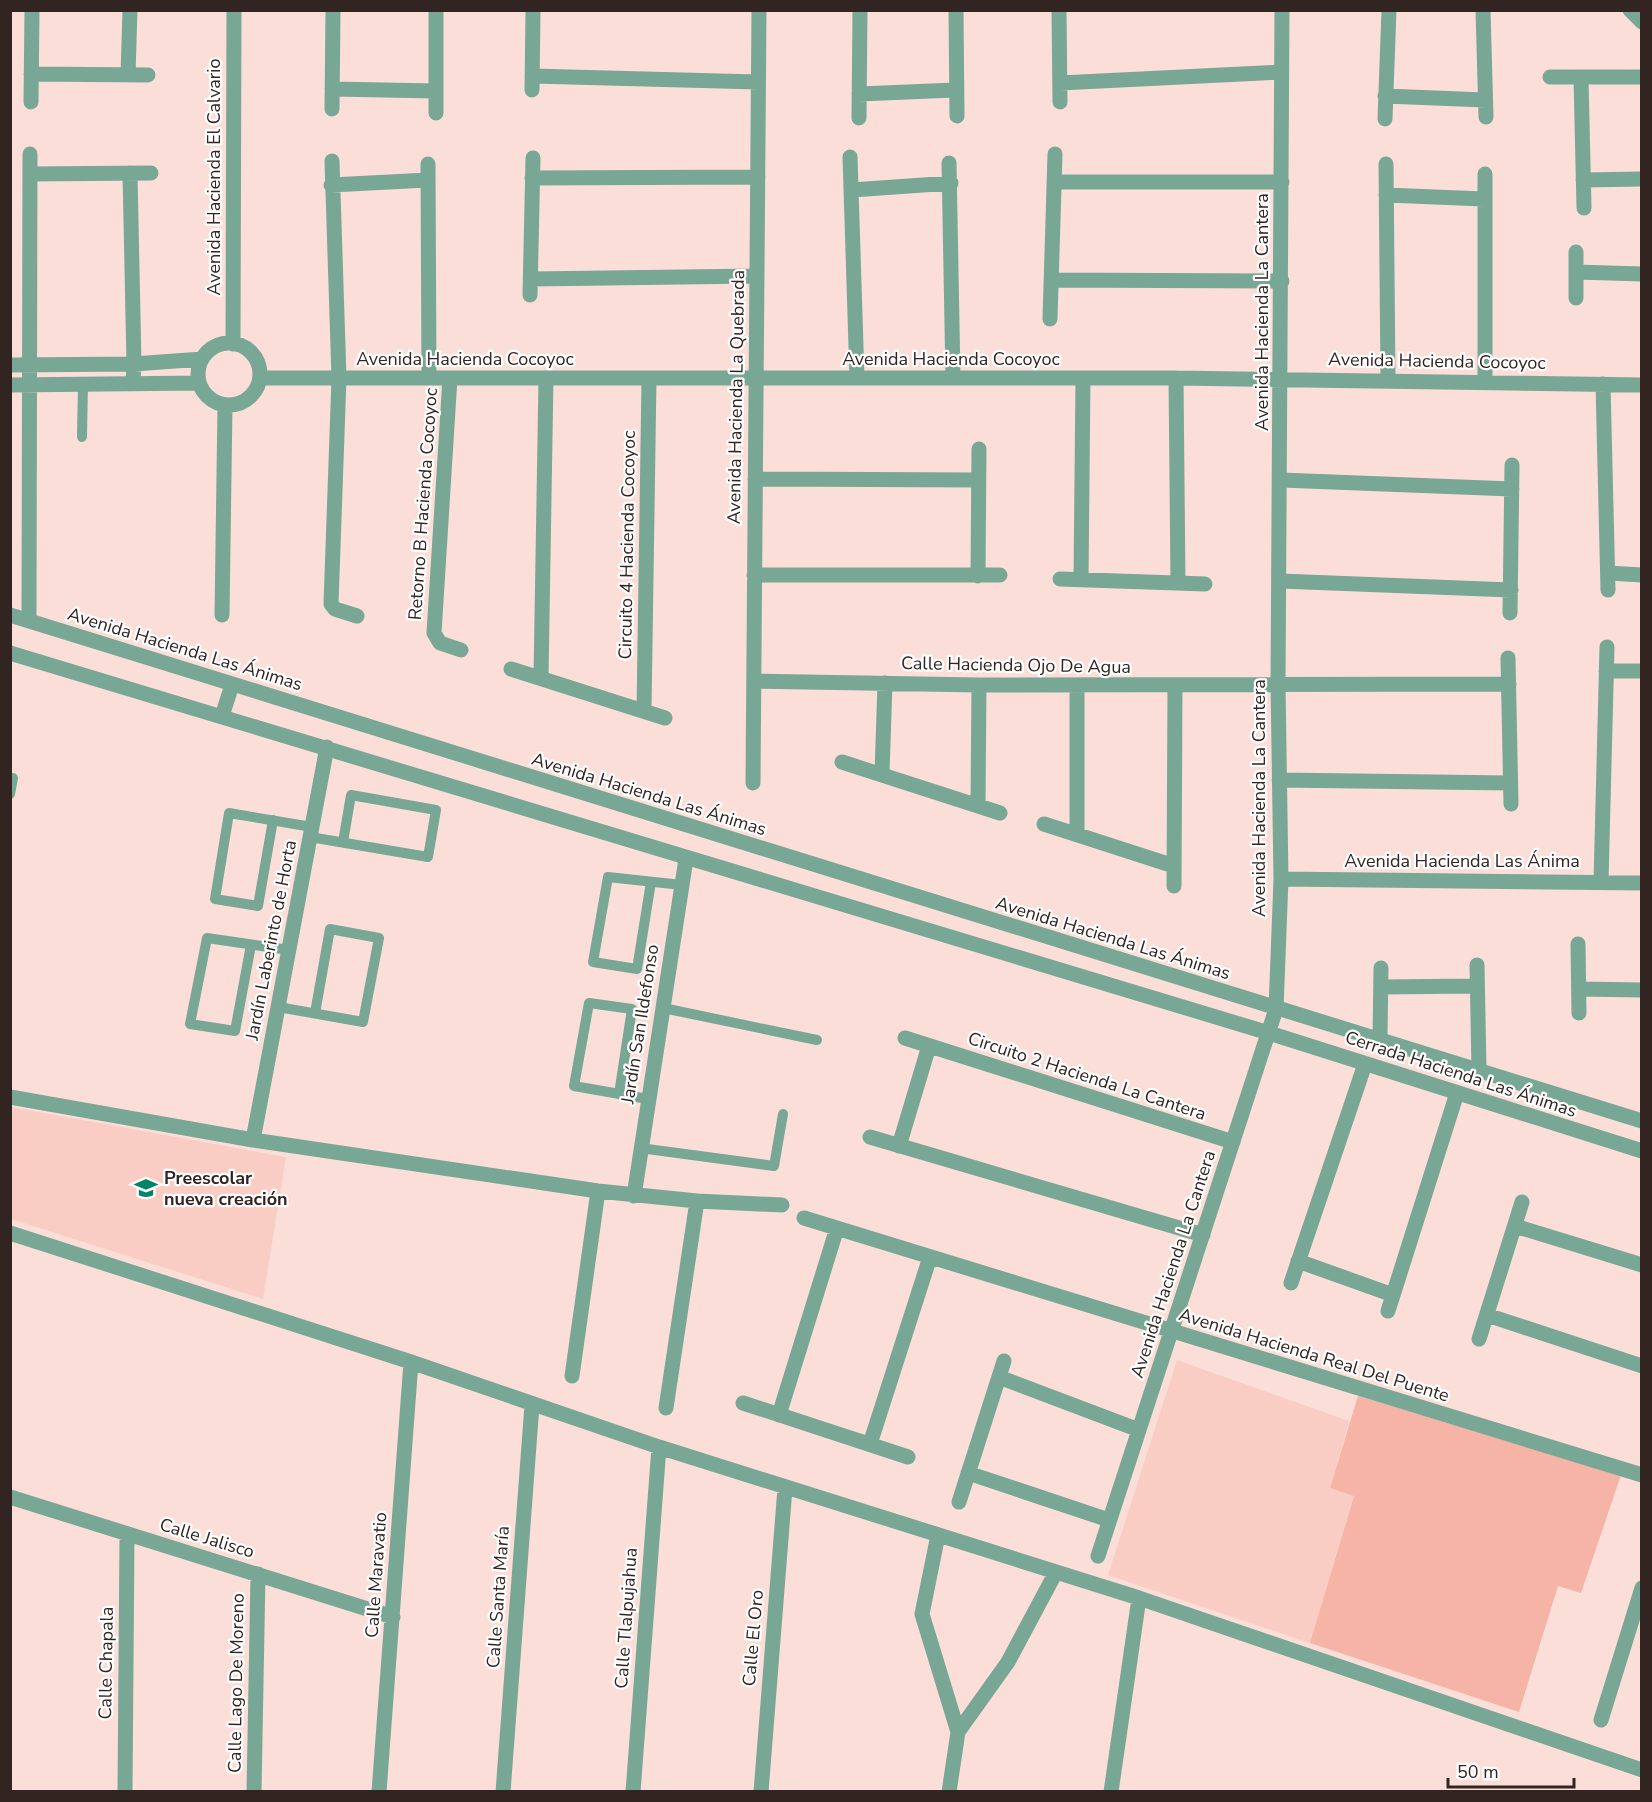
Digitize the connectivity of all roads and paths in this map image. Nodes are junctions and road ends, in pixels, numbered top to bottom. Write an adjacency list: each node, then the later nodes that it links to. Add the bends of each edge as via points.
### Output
1 (32, 10): 17 (street)
2 (130, 10): 18 (street)
3 (234, 10): 74 (street, Avenida Hacienda El Calvario)
4 (333, 10): 25 (street)
5 (436, 10): 27 (street)
6 (533, 10): 23 (street, via 532,83)
7 (759, 10): 23 (street, Avenida Hacienda La Quebrada)
8 (860, 10): 28 (street)
9 (956, 10): 26 (street)
10 (1059, 10): 24 (street)
11 (1282, 10): 16 (street, Avenida Hacienda La Cantera)
12 (1389, 10): 29 (street)
13 (1483, 10): 30 (street)
14 (1630, 10): 15 (street)
15 (1641, 22)
16 (1281, 72): 24 (street); 57 (street, Avenida Hacienda La Cantera)
17 (31, 74): 18 (street); 31 (street)
18 (128, 75): 19 (street)
19 (148, 75)
20 (1551, 77): 22 (street)
21 (1641, 77): 22 (street)
22 (1581, 78): 55 (street)
23 (758, 82): 51 (street, Avenida Hacienda La Quebrada)
24 (1060, 83): 32 (street)
25 (332, 89): 27 (street); 33 (street)
26 (955, 90): 28 (street); 35 (street)
27 (436, 91): 34 (street)
28 (860, 94): 36 (street)
29 (1385, 96): 30 (street); 38 (street)
30 (1485, 100): 37 (street)
31 (31, 102)
32 (1060, 102)
33 (332, 110)
34 (436, 113)
35 (957, 116)
36 (860, 117)
37 (1486, 117)
38 (1385, 119)
39 (30, 154): 49 (street)
40 (1055, 154): 56 (street)
41 (850, 157): 60 (street)
42 (533, 158): 52 (street)
43 (332, 161): 59 (street)
44 (949, 163): 58 (street)
45 (428, 164): 54 (street)
46 (1386, 164): 61 (street)
47 (130, 173): 48 (street); 49 (street); 76 (street)
48 (151, 173)
49 (30, 174): 78 (street)
50 (1485, 174): 62 (street)
51 (758, 177): 52 (street); 67 (street, Avenida Hacienda La Quebrada)
52 (532, 178): 68 (street)
53 (1641, 179): 55 (street)
54 (428, 180): 59 (street); 81 (street)
55 (1583, 180): 63 (street)
56 (1054, 182): 57 (street); 69 (street)
57 (1282, 182): 70 (street, Avenida Hacienda La Cantera)
58 (951, 183): 60 (street); 87 (street)
59 (331, 185): 80 (street)
60 (852, 190): 86 (street)
61 (1386, 195): 62 (street); 90 (street)
62 (1484, 199): 92 (street)
63 (1584, 208)
64 (1576, 252): 65 (street)
65 (1576, 272): 66 (street); 72 (street)
66 (1641, 274)
67 (757, 276): 68 (street); 85 (street, Avenida Hacienda La Quebrada)
68 (531, 279): 71 (street)
69 (1051, 280): 70 (street); 73 (street)
70 (1282, 280): 91 (street, Avenida Hacienda La Cantera)
71 (530, 295)
72 (1576, 298)
73 (1050, 319)
74 (233, 344): 75 (street, via 210,350); 79 (street, via 254,356)
75 (202, 359): 76 (street); 93 (street)
76 (135, 364): 78 (street); 94 (street)
77 (10, 365): 78 (street)
78 (28, 366): 95 (street)
79 (260, 378): 80 (street, Avenida Hacienda Cocoyoc); 100 (street, via 248,399)
80 (339, 378): 81 (street, Avenida Hacienda Cocoyoc); 123 (street, via 331,604)
81 (429, 378): 82 (street, Avenida Hacienda Cocoyoc)
82 (450, 378): 83 (street, Avenida Hacienda Cocoyoc); 126 (street, Retorno B Hacienda Cocoyoc, via 435,633 440,644)
83 (546, 378): 84 (street, Avenida Hacienda Cocoyoc); 132 (street)
84 (649, 378): 85 (street, Avenida Hacienda Cocoyoc); 141 (street, Circuito 4 Hacienda Cocoyoc)
85 (756, 378): 86 (street, Avenida Hacienda Cocoyoc); 104 (street, Avenida Hacienda La Quebrada)
86 (857, 378): 87 (street, Avenida Hacienda Cocoyoc)
87 (953, 378): 88 (street, Avenida Hacienda Cocoyoc)
88 (1083, 378): 89 (street, Avenida Hacienda Cocoyoc); 114 (street)
89 (1176, 378): 91 (street, Avenida Hacienda Cocoyoc); 116 (street)
90 (1388, 379): 91 (street, Avenida Hacienda Cocoyoc); 92 (street, Avenida Hacienda Cocoyoc)
91 (1281, 380): 106 (street, Avenida Hacienda La Cantera)
92 (1485, 381): 97 (street, Avenida Hacienda Cocoyoc)
93 (199, 382): 94 (street); 100 (street, via 214,401)
94 (133, 383): 96 (street)
95 (31, 384): 96 (street); 98 (street); 124 (street)
96 (83, 384): 101 (lane)
97 (1603, 384): 99 (street, Avenida Hacienda Cocoyoc); 108 (street)
98 (10, 385)
99 (1641, 385)
100 (225, 405): 122 (street)
101 (82, 436)
102 (979, 449): 105 (street)
103 (1512, 465): 107 (street)
104 (755, 479): 105 (street); 109 (street, Avenida Hacienda La Quebrada)
105 (978, 480): 112 (street)
106 (1281, 480): 107 (street); 115 (street, Avenida Hacienda La Cantera)
107 (1512, 489): 118 (street)
108 (1608, 573): 111 (street); 119 (street)
109 (754, 575): 112 (street); 133 (street, Avenida Hacienda La Quebrada)
110 (1000, 575): 112 (street)
111 (1641, 575)
112 (978, 576)
113 (1060, 579): 114 (street)
114 (1082, 580): 116 (street)
115 (1280, 581): 118 (street); 135 (street, Avenida Hacienda La Cantera)
116 (1178, 583): 117 (street)
117 (1205, 584)
118 (1510, 590): 120 (street)
119 (1608, 590)
120 (1510, 613)
121 (10, 615): 124 (street, Avenida Hacienda Las Ánimas)
122 (222, 615)
123 (357, 616)
124 (28, 620): 137 (street, Avenida Hacienda Las Ánimas)
125 (1607, 647): 130 (street)
126 (461, 650)
127 (10, 653): 142 (street)
128 (1508, 658): 136 (street)
129 (512, 669): 132 (street)
130 (1606, 671): 131 (street); 164 (street)
131 (1641, 671)
132 (541, 678): 141 (street)
133 (754, 681): 134 (street, Calle Hacienda Ojo De Agua); 149 (street, Avenida Hacienda La Quebrada)
134 (885, 683): 138 (street, Calle Hacienda Ojo De Agua); 146 (street)
135 (1278, 684): 136 (street, Calle Hacienda Ojo De Agua); 140 (street, Calle Hacienda Ojo De Agua); 148 (street, Avenida Hacienda La Cantera)
136 (1509, 684): 150 (street)
137 (232, 685): 142 (street); 179 (street, Avenida Hacienda Las Ánimas)
138 (980, 685): 139 (street, Calle Hacienda Ojo De Agua); 153 (street)
139 (1077, 685): 140 (street, Calle Hacienda Ojo De Agua); 158 (street)
140 (1175, 686): 161 (street)
141 (644, 711): 143 (street)
142 (222, 716): 144 (street)
143 (665, 718)
144 (327, 747): 157 (street, Jardín Laberinto de Horta); 160 (street)
145 (842, 762): 146 (street)
146 (882, 774): 153 (street)
147 (10, 778): 151 (lane)
148 (1279, 780): 150 (street); 162 (street, Avenida Hacienda La Cantera)
149 (753, 783)
150 (1510, 783): 152 (street)
151 (10, 794)
152 (1511, 804)
153 (978, 805): 154 (street)
154 (1000, 813)
155 (273, 820): 155 (lane, via 230,813 215,899 258,906); 157 (lane)
156 (1044, 824): 158 (street)
157 (311, 832): 159 (lane); 170 (street, Jardín Laberinto de Horta)
158 (1077, 834): 161 (street)
159 (343, 842): 159 (lane, via 428,857 436,810 351,795)
160 (686, 859): 166 (street, Jardín San Ildefonso); 182 (street)
161 (1174, 866): 167 (street)
162 (1281, 879): 164 (street, Avenida Hacienda Las Ánima); 179 (street, Avenida Hacienda La Cantera)
163 (651, 882): 163 (lane, via 608,877 593,962 637,969); 166 (lane)
164 (1601, 882): 165 (street, Avenida Hacienda Las Ánima)
165 (1641, 883)
166 (682, 885): 178 (street, Jardín San Ildefonso)
167 (1174, 886)
168 (1578, 944): 175 (street)
169 (251, 945): 169 (lane, via 207,938 190,1024 235,1031); 170 (lane)
170 (289, 950): 177 (street, Jardín Laberinto de Horta)
171 (1477, 965): 173 (street)
172 (1382, 968): 174 (street)
173 (1478, 986): 174 (street); 188 (street)
174 (1381, 987): 184 (street)
175 (1579, 989): 176 (street); 181 (street)
176 (1641, 990)
177 (278, 1007): 180 (lane); 196 (street, Jardín Laberinto de Horta)
178 (663, 1008): 185 (lane); 192 (street, Jardín San Ildefonso)
179 (1276, 1009): 182 (street, Avenida Hacienda La Cantera); 184 (street, Cerrada Hacienda Las Ánimas)
180 (315, 1013): 180 (lane, via 363,1022 379,938 330,929)
181 (1578, 1013)
182 (1269, 1033): 187 (street, Cerrada Hacienda Las Ánimas); 197 (street, Avenida Hacienda La Cantera)
183 (904, 1038): 186 (street, Circuito 2 Hacienda La Cantera)
184 (1380, 1038): 188 (street, Cerrada Hacienda Las Ánimas)
185 (818, 1040)
186 (929, 1046): 197 (street, Circuito 2 Hacienda La Cantera); 198 (street)
187 (1365, 1064): 189 (street, Cerrada Hacienda Las Ánimas); 212 (street)
188 (1479, 1070): 194 (street, Cerrada Hacienda Las Ánimas)
189 (1457, 1093): 200 (street, Cerrada Hacienda Las Ánimas); 215 (street)
190 (619, 1094): 190 (lane, via 574,1086 590,1003 632,1010); 192 (lane)
191 (10, 1097): 196 (street)
192 (648, 1099): 199 (street, Jardín San Ildefonso)
193 (783, 1114): 199 (lane, via 774,1166)
194 (1641, 1121)
195 (870, 1137): 198 (street)
196 (253, 1140): 201 (street)
197 (1233, 1142): 210 (street, Avenida Hacienda La Cantera)
198 (898, 1146): 210 (street)
199 (640, 1148): 202 (street, Jardín San Ildefonso)
200 (1641, 1151)
201 (598, 1191): 202 (street); 223 (street)
202 (634, 1196): 203 (street)
203 (697, 1201): 205 (street); 227 (street)
204 (1522, 1202): 207 (street)
205 (782, 1205)
206 (804, 1218): 208 (street, Avenida Hacienda Real Del Puente)
207 (1515, 1226): 213 (street); 217 (street)
208 (837, 1228): 211 (street, Avenida Hacienda Real Del Puente); 228 (street)
209 (10, 1233): 221 (street)
210 (1203, 1235): 218 (street, Avenida Hacienda La Cantera)
211 (930, 1257): 218 (street, Avenida Hacienda Real Del Puente); 230 (street)
212 (1298, 1261): 214 (street); 215 (street)
213 (1641, 1265)
214 (1291, 1282)
215 (1393, 1295): 216 (street)
216 (1388, 1311)
217 (1487, 1315): 219 (street); 222 (street)
218 (1171, 1332): 229 (street, Avenida Hacienda La Cantera); 234 (street, Avenida Hacienda Real Del Puente)
219 (1479, 1339)
220 (1004, 1361): 224 (street)
221 (411, 1362): 226 (street); 246 (street, Calle Maravatio)
222 (1641, 1366)
223 (572, 1376)
224 (999, 1377): 229 (street); 233 (street)
225 (743, 1403): 228 (street)
226 (532, 1405): 231 (street); 253 (street, Calle Santa María)
227 (666, 1408)
228 (779, 1415): 230 (street)
229 (1139, 1430): 238 (street, Avenida Hacienda La Cantera)
230 (870, 1444): 232 (street)
231 (659, 1447): 235 (street); 254 (street, Calle Tlalpujahua)
232 (908, 1457)
233 (968, 1473): 237 (street); 238 (street)
234 (1641, 1475)
235 (785, 1488): 240 (street); 255 (street, Calle El Oro)
236 (10, 1497): 239 (street, Calle Jalisco)
237 (958, 1502)
238 (1109, 1520): 241 (street, Avenida Hacienda La Cantera)
239 (127, 1534): 243 (street, Calle Jalisco); 250 (street, Calle Chapala)
240 (938, 1535): 242 (street); 248 (street, via 922,1614)
241 (1098, 1556)
242 (1056, 1572): 245 (street); 248 (street, via 1008,1662)
243 (258, 1574): 246 (street, Calle Jalisco); 251 (street, Calle Lago De Moreno)
244 (1641, 1588): 247 (street)
245 (1139, 1598): 249 (street); 257 (street)
246 (393, 1617): 252 (street, Calle Maravatio)
247 (1600, 1720)
248 (958, 1732): 256 (street)
249 (1641, 1770)
250 (125, 1791)
251 (254, 1791)
252 (379, 1791)
253 (503, 1791)
254 (633, 1791)
255 (761, 1791)
256 (949, 1791)
257 (1111, 1791)

